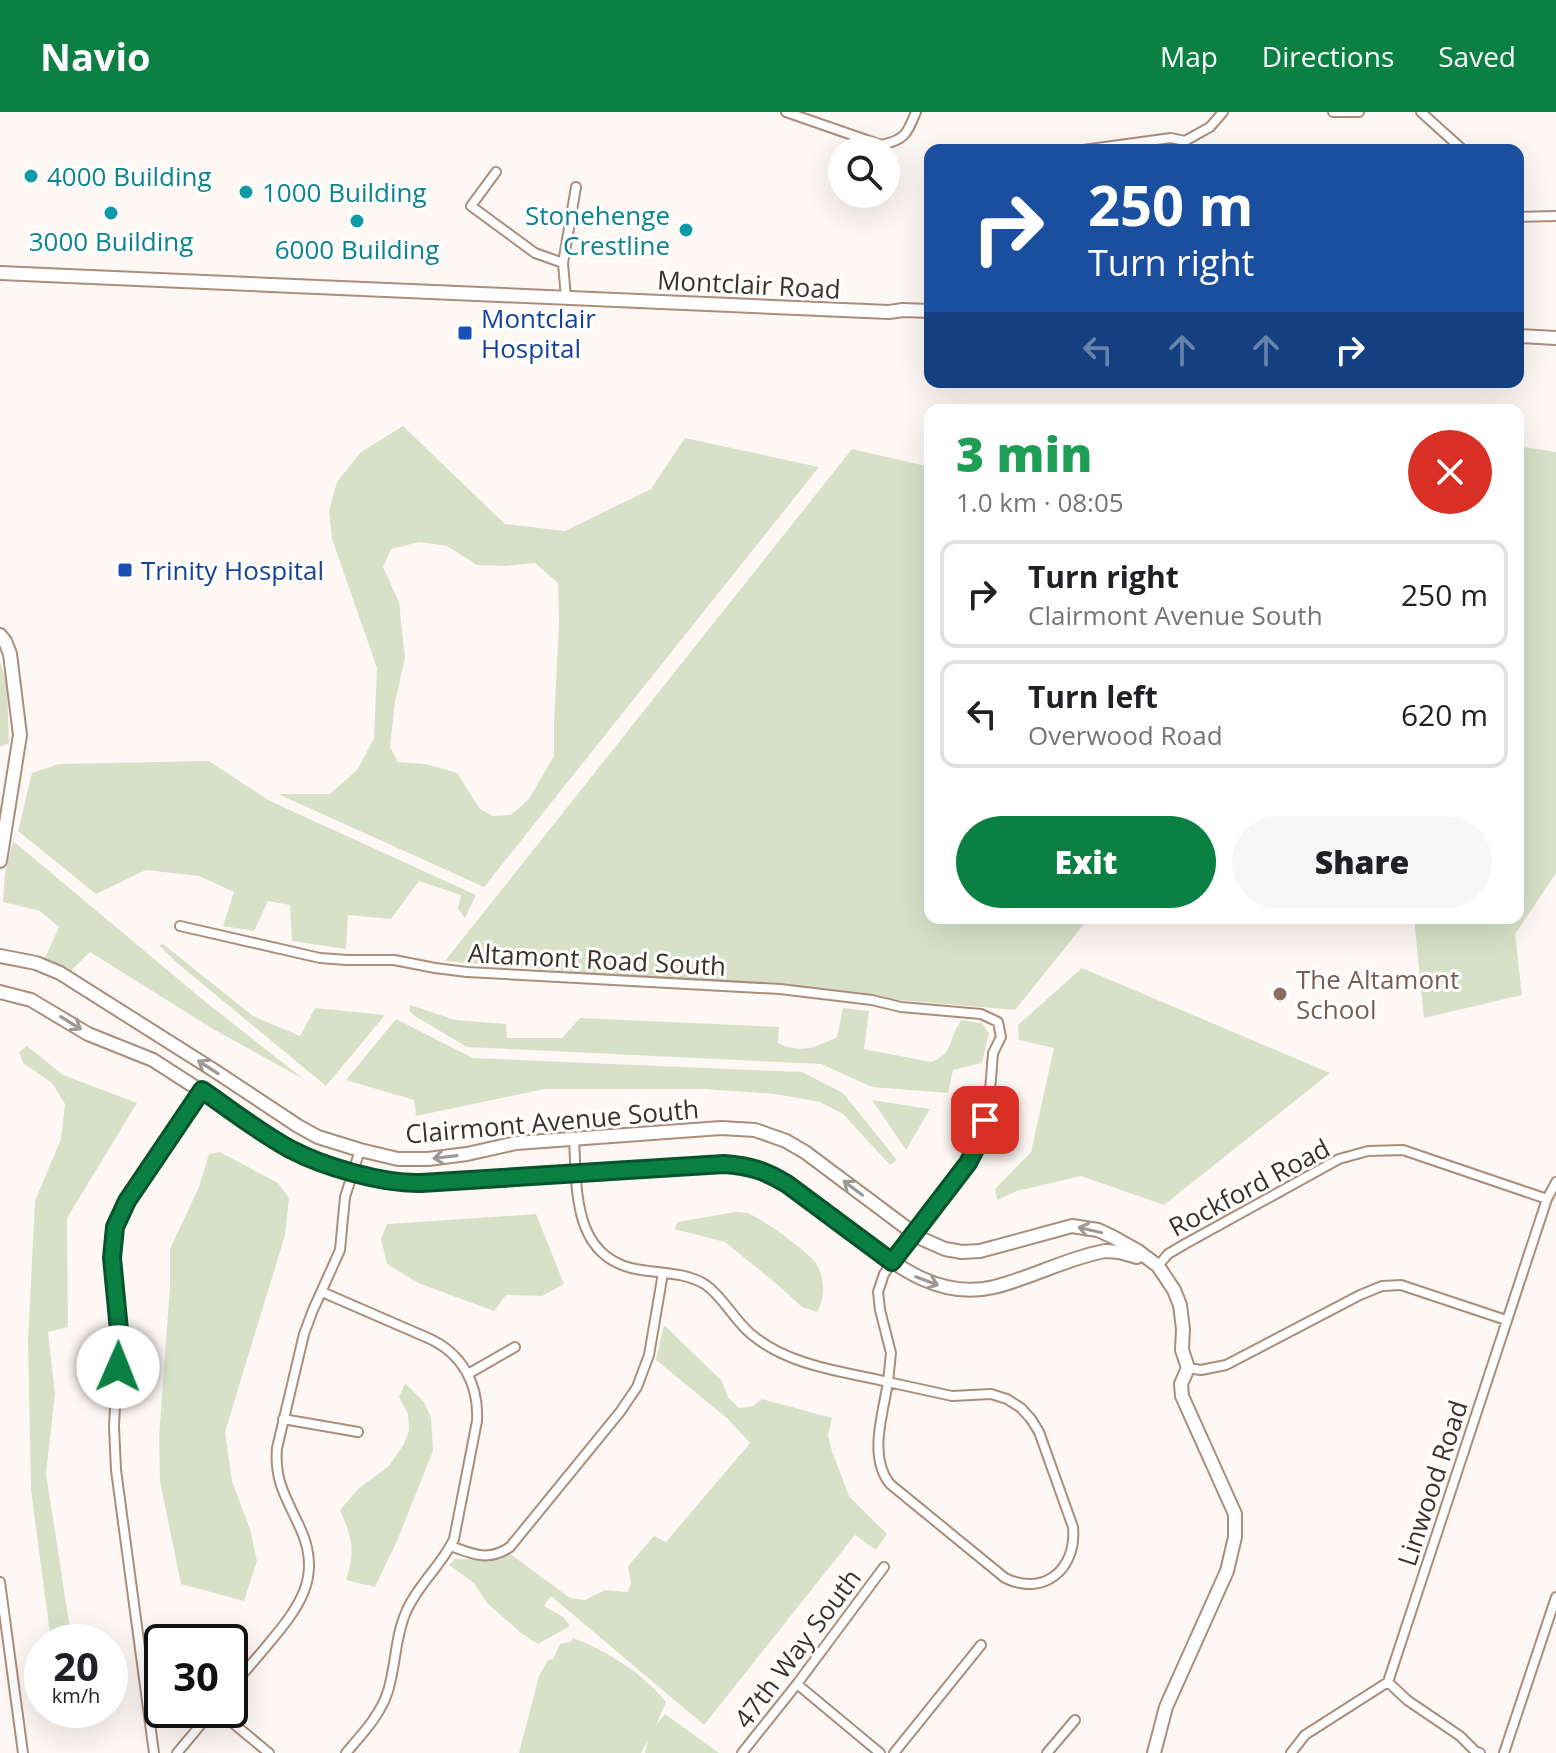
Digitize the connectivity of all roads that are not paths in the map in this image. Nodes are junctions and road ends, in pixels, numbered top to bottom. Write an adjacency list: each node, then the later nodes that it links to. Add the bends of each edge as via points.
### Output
1 (786, 112): 2 (street, via 881,145 907,133)
2 (916, 112)
3 (1223, 112): 9 (street)
4 (1333, 112): 5 (street)
5 (1359, 112)
6 (1421, 112): 10 (street)
7 (1127, 144): 8 (street, via 1171,138)
8 (1182, 144)
9 (1189, 144)
10 (1456, 144)
11 (496, 172): 15 (street, via 471,206 535,253)
12 (576, 187): 15 (street)
13 (1556, 216): 14 (street)
14 (1524, 217)
15 (563, 263): 17 (street)
16 (0, 273): 17 (street, Montclair Road)
17 (566, 298): 18 (street, Montclair Road)
18 (924, 311)
19 (1524, 336): 20 (street)
20 (1556, 338)
21 (0, 635): 22 (street, via 10,654 20,735)
22 (0, 861)
23 (180, 926): 33 (street, Altamont Road South, via 332,960 394,960 457,971 780,989 981,1014 998,1022 1001,1037 993,1053 981,1138)
24 (0, 956): 28 (street, Clairmont Avenue South, one-way to 24, via 298,1126 60,973)
25 (0, 992): 26 (street, Clairmont Avenue South, one-way to 26, via 40,1004)
26 (202, 1090): 29 (street, Clairmont Avenue South, via 294,1151); 59 (street, via 127,1201 112,1247 119,1330 116,1470)
27 (574, 1138): 28 (street, Clairmont Avenue South, one-way to 28, via 428,1159); 30 (street); 33 (street, Clairmont Avenue South, one-way to 27, via 805,1152 766,1133 721,1128)
28 (360, 1150): 29 (street)
29 (353, 1172): 30 (street, Clairmont Avenue South, via 410,1183); 37 (street, via 340,1250)
30 (576, 1174): 34 (street, Clairmont Avenue South, via 748,1166 787,1184); 36 (street, via 582,1221 595,1245 622,1265)
31 (1556, 1182): 32 (street, Linwood Road)
32 (1547, 1199): 35 (street, Rockford Road, via 1403,1150 1368,1151 1339,1159 1176,1249); 38 (street, Linwood Road)
33 (913, 1233): 34 (street); 35 (street, Clairmont Avenue South, one-way to 33, via 1098,1230 1072,1226 971,1252 945,1249)
34 (892, 1262): 35 (street, Clairmont Avenue South, one-way to 35, via 928,1282 972,1289 1105,1251); 42 (street, via 878,1292 891,1353)
35 (1158, 1266): 40 (street, Clairmont Avenue South, via 1180,1305)
36 (663, 1273): 42 (street, via 707,1286 746,1330 782,1354); 45 (street, via 649,1355 620,1412 510,1547 486,1556)
37 (322, 1292): 41 (street, via 437,1342); 43 (street, via 304,1334)
38 (1506, 1320): 40 (street, via 1401,1285 1382,1286 1226,1365); 53 (street, Linwood Road)
39 (515, 1347): 41 (street)
40 (1188, 1368): 67 (street, Clairmont Avenue South, via 1182,1396 1235,1514 1235,1537 1227,1571 1166,1707)
41 (468, 1374): 45 (street, via 477,1421)
42 (888, 1382): 42 (street, via 952,1396 991,1394 1026,1413 1039,1432 1073,1527 1069,1559 1056,1575 1031,1584 1005,1578 890,1484 878,1452)
43 (283, 1419): 44 (street); 52 (street, via 278,1476 306,1544 307,1583 296,1610)
44 (358, 1432)
45 (451, 1546): 62 (street, via 407,1610 381,1706)
46 (884, 1567): 54 (street, 47th Way South)
47 (0, 1582): 49 (street)
48 (1556, 1597): 70 (street)
49 (7, 1634): 50 (street); 58 (street)
50 (0, 1643)
51 (981, 1645): 65 (street)
52 (248, 1667)
53 (1388, 1682): 68 (street, via 1305,1735); 69 (street)
54 (797, 1684): 63 (street, 47th Way South); 64 (street)
55 (1075, 1720): 66 (street)
56 (199, 1728): 60 (street)
57 (238, 1728): 61 (street)
58 (23, 1753)
59 (154, 1753)
60 (177, 1753)
61 (269, 1753)
62 (346, 1753)
63 (742, 1753)
64 (880, 1753)
65 (894, 1753)
66 (1047, 1753)
67 (1154, 1753)
68 (1291, 1753)
69 (1480, 1753)
70 (1504, 1753)

